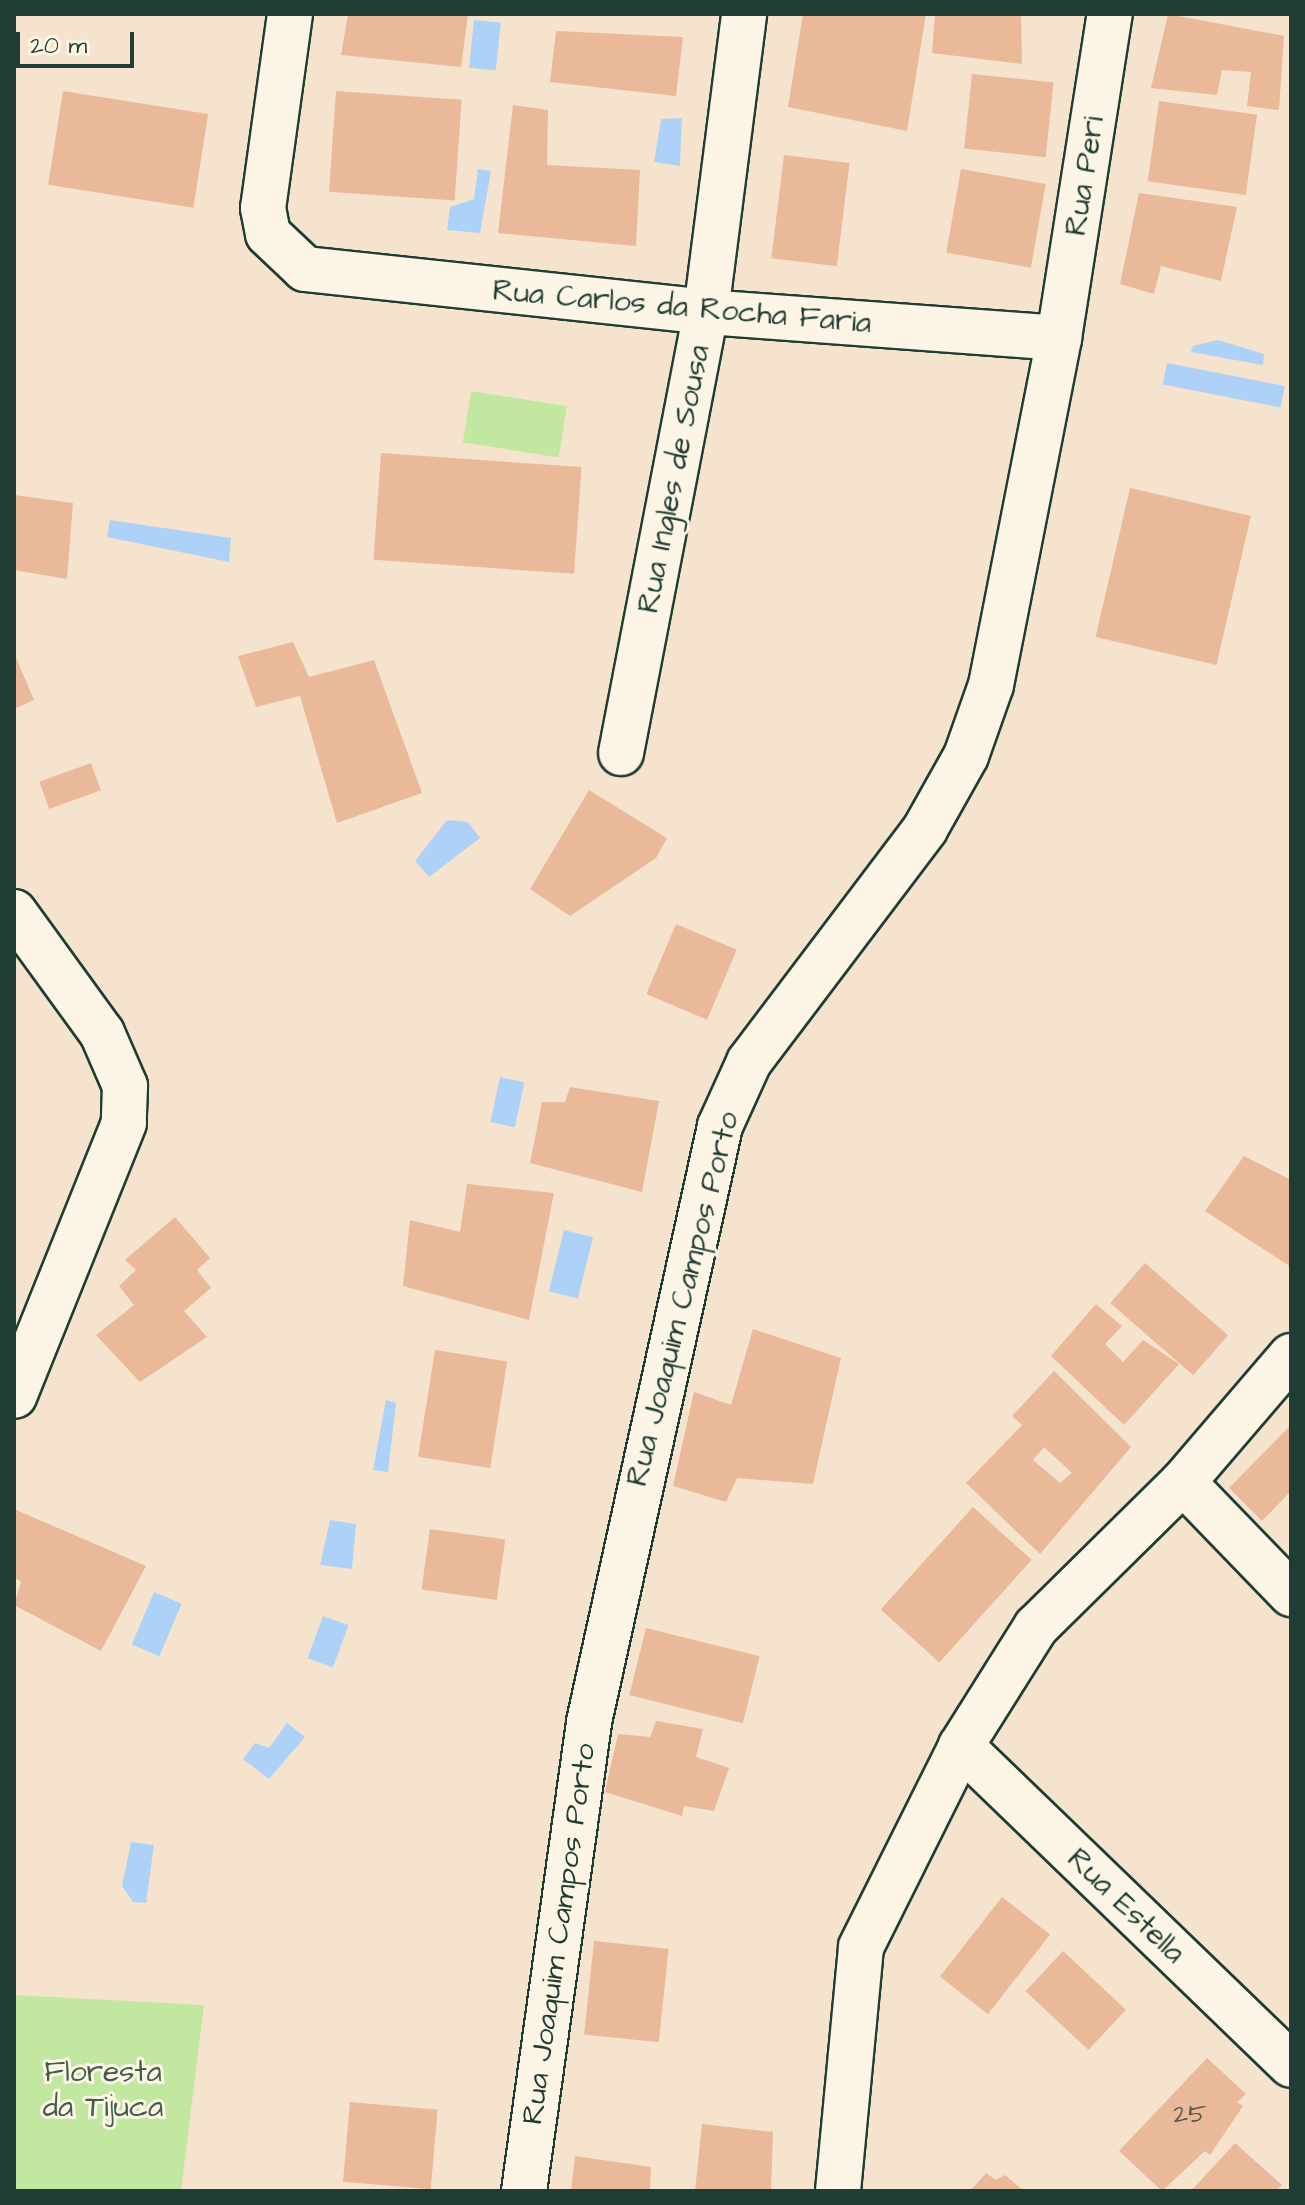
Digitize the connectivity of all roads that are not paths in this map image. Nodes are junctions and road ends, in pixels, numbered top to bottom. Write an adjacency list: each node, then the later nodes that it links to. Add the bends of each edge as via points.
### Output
1 (290, 14): 4 (street, Rua Carlos da Rocha Faria, via 263,208 268,234 305,269)
2 (744, 14): 4 (street, Rua Ingles de Sousa)
3 (1110, 14): 5 (street, Rua Peri)
4 (706, 312): 5 (street, Rua Carlos da Rocha Faria); 6 (street, Rua Ingles de Sousa)
5 (1059, 338): 14 (street, Rua Joaquim Campos Porto, via 991,685 966,756 925,829 749,1062 720,1126 602,1647)
6 (621, 753)
7 (14, 912): 9 (street, via 102,1033 125,1086 124,1123)
8 (1291, 1356): 10 (street)
9 (14, 1396)
10 (1183, 1482): 11 (street); 12 (street, via 1036,1627)
11 (1291, 1594)
12 (961, 1746): 13 (street, Rua Estella); 15 (street, via 861,1947)
13 (1291, 2065)
14 (524, 2191)
15 (838, 2191)

